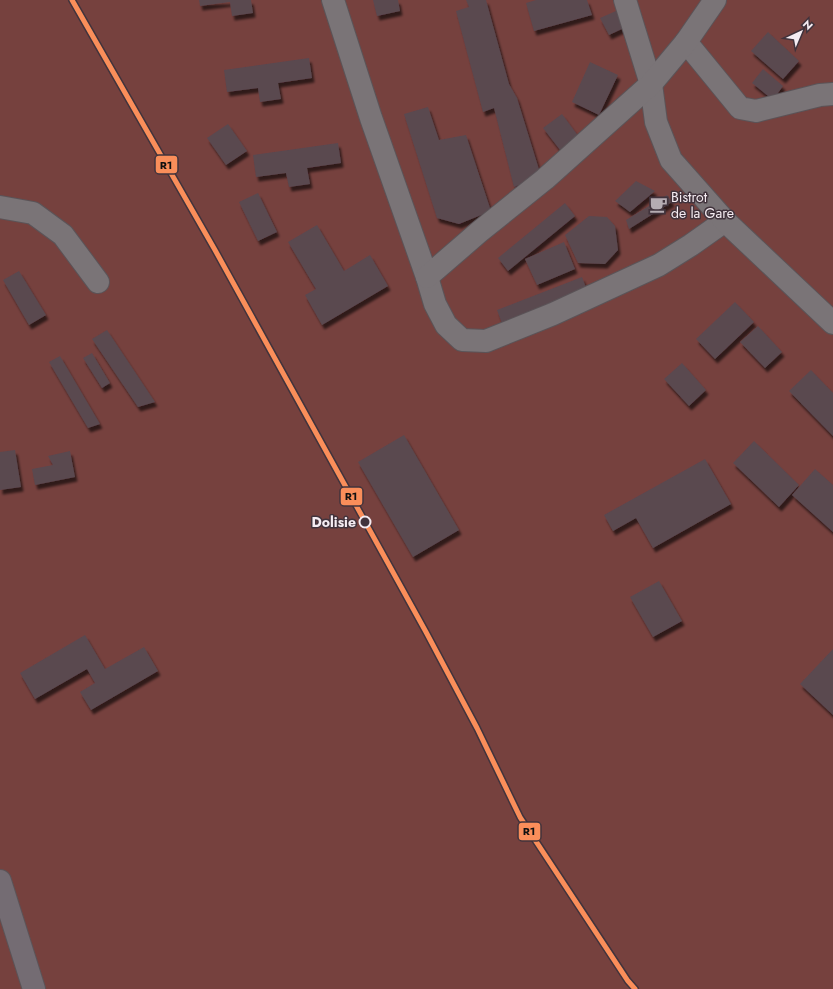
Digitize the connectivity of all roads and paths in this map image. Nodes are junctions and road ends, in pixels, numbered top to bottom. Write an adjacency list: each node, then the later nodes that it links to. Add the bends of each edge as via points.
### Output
1 (334, 0): 9 (street, via 371,118)
2 (625, 0): 5 (street)
3 (715, 0): 4 (street)
4 (686, 42): 5 (street); 6 (street, via 740,108 756,111)
5 (651, 84): 8 (street, via 656,122 671,160); 9 (street, via 545,179)
6 (833, 94)
7 (0, 207): 10 (street, via 32,213 63,235)
8 (725, 221): 9 (street, via 659,265 553,314 486,341 462,340 446,325 435,304); 11 (street)
9 (427, 277)
10 (98, 282)
11 (833, 323)
12 (0, 881): 13 (main road)
13 (34, 989)

